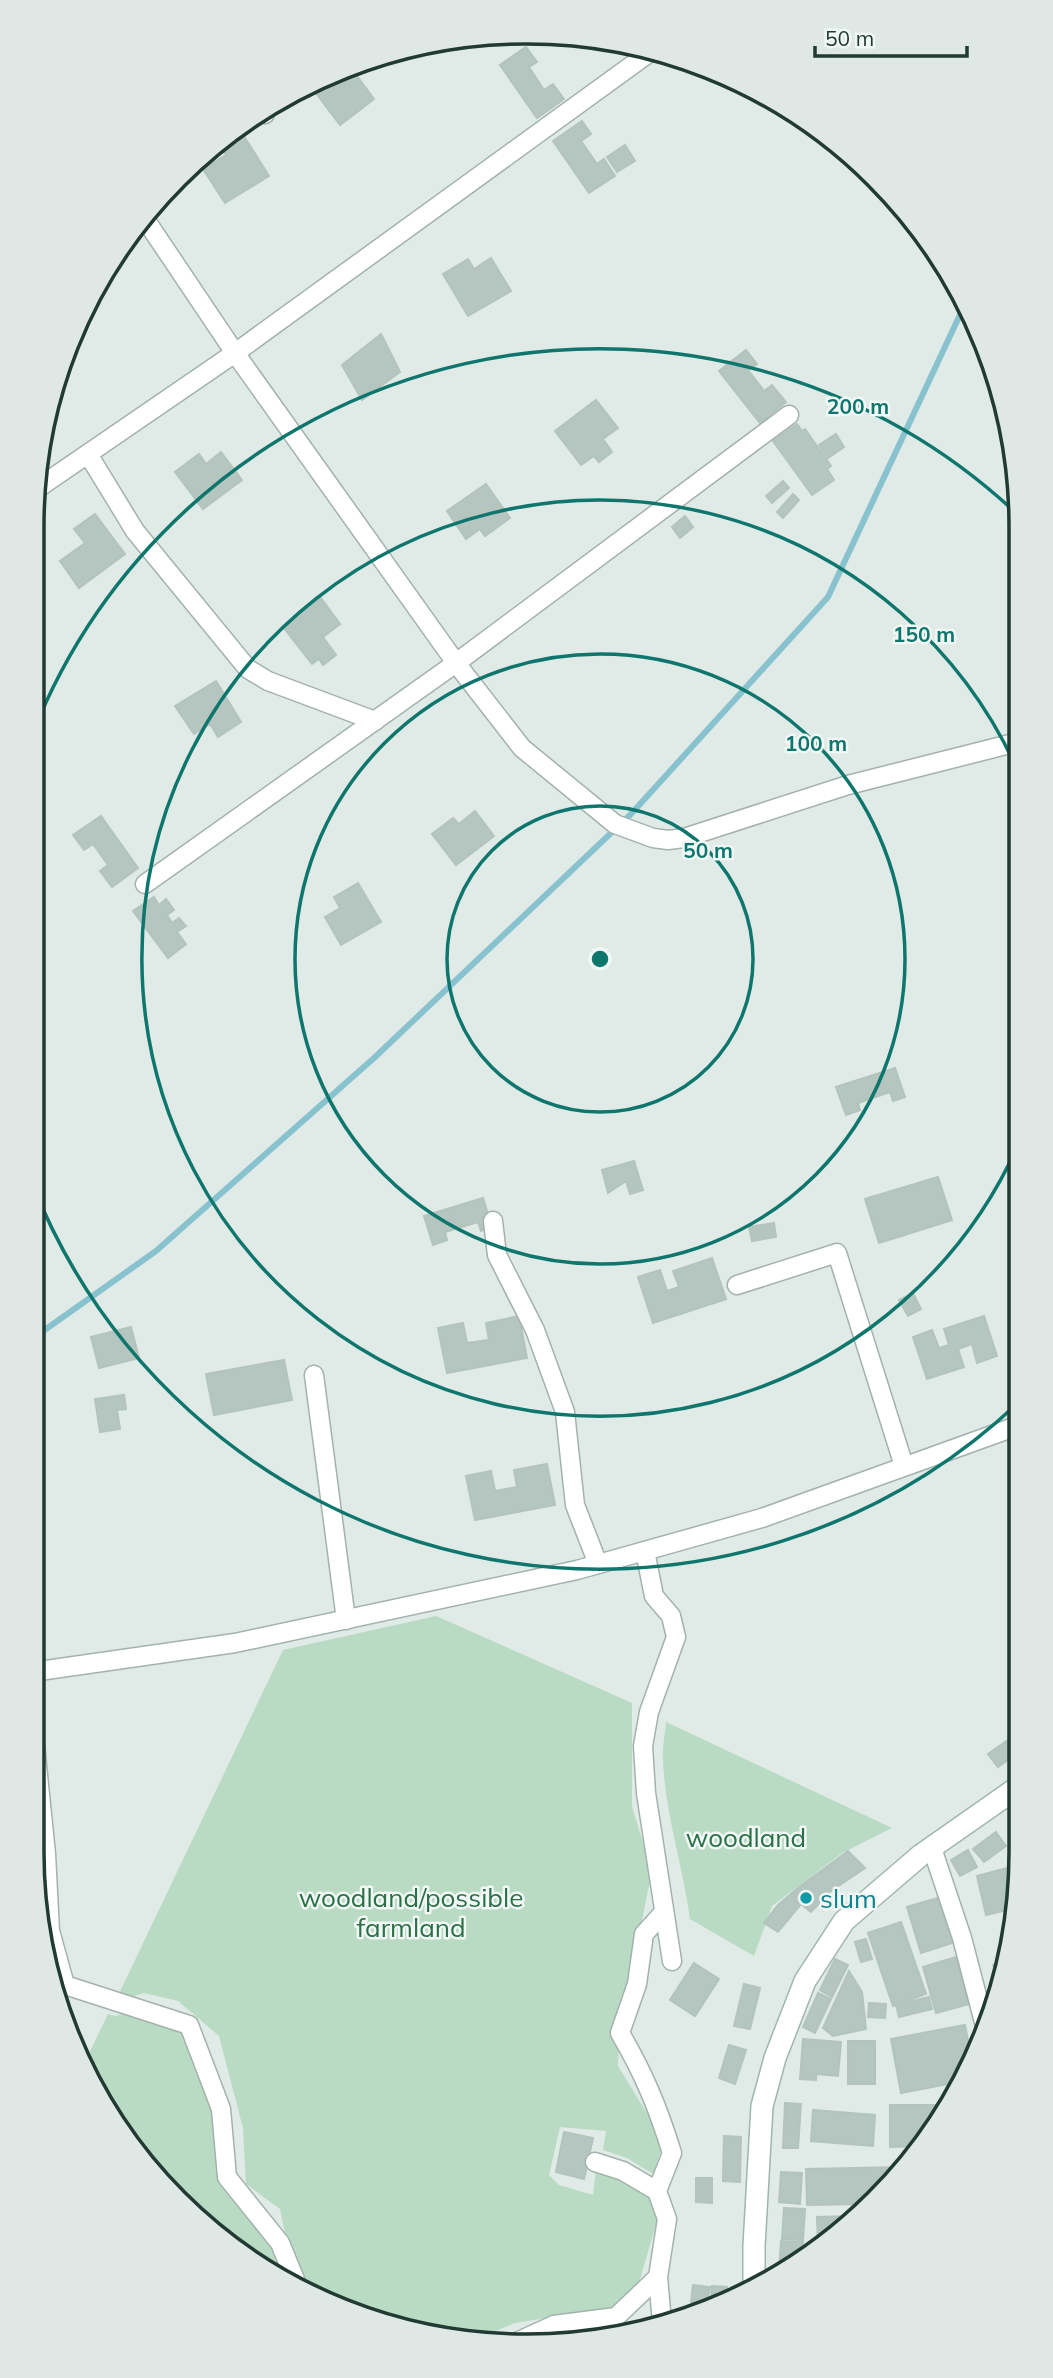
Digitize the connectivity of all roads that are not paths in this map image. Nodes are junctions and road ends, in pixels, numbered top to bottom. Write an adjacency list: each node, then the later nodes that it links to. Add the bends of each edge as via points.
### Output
1 (642, 58): 3 (street)
2 (150, 226): 3 (street)
3 (235, 353): 5 (street); 7 (street)
4 (789, 415): 7 (street)
5 (88, 454): 6 (street); 8 (street, via 135,531 248,669 268,681)
6 (46, 482)
7 (456, 663): 8 (street); 9 (street, via 522,748 615,824 653,838 684,838 848,785)
8 (375, 720): 10 (street)
9 (1009, 743)
10 (145, 884)
11 (493, 1221): 17 (street, via 497,1255 535,1330 565,1412 575,1505)
12 (737, 1285): 15 (street, via 837,1253)
13 (314, 1375): 18 (street)
14 (1009, 1429): 15 (street)
15 (904, 1466): 16 (street, via 762,1518)
16 (645, 1551): 17 (street); 23 (street, via 654,1595 671,1616 676,1637 649,1712 643,1746)
17 (598, 1564): 18 (street)
18 (346, 1620): 19 (street, via 234,1643)
19 (44, 1670)
20 (1009, 1793): 22 (main road)
21 (44, 1833): 24 (street)
22 (932, 1848): 27 (street); 32 (main road, via 844,1921 805,1981 762,2106)
23 (664, 1912): 26 (street); 29 (street, via 644,1934 637,1984 620,2033 643,2071 672,2152)
24 (50, 1926)
25 (51, 1936): 30 (street, via 65,1985 189,2025 221,2109 227,2177 280,2243)
26 (672, 1961)
27 (982, 2013)
28 (595, 2162): 29 (street)
29 (657, 2190): 31 (street, via 667,2219)
30 (293, 2274)
31 (658, 2277): 33 (street); 34 (street, via 616,2317 554,2325)
32 (754, 2277)
33 (661, 2315)
34 (535, 2334)

